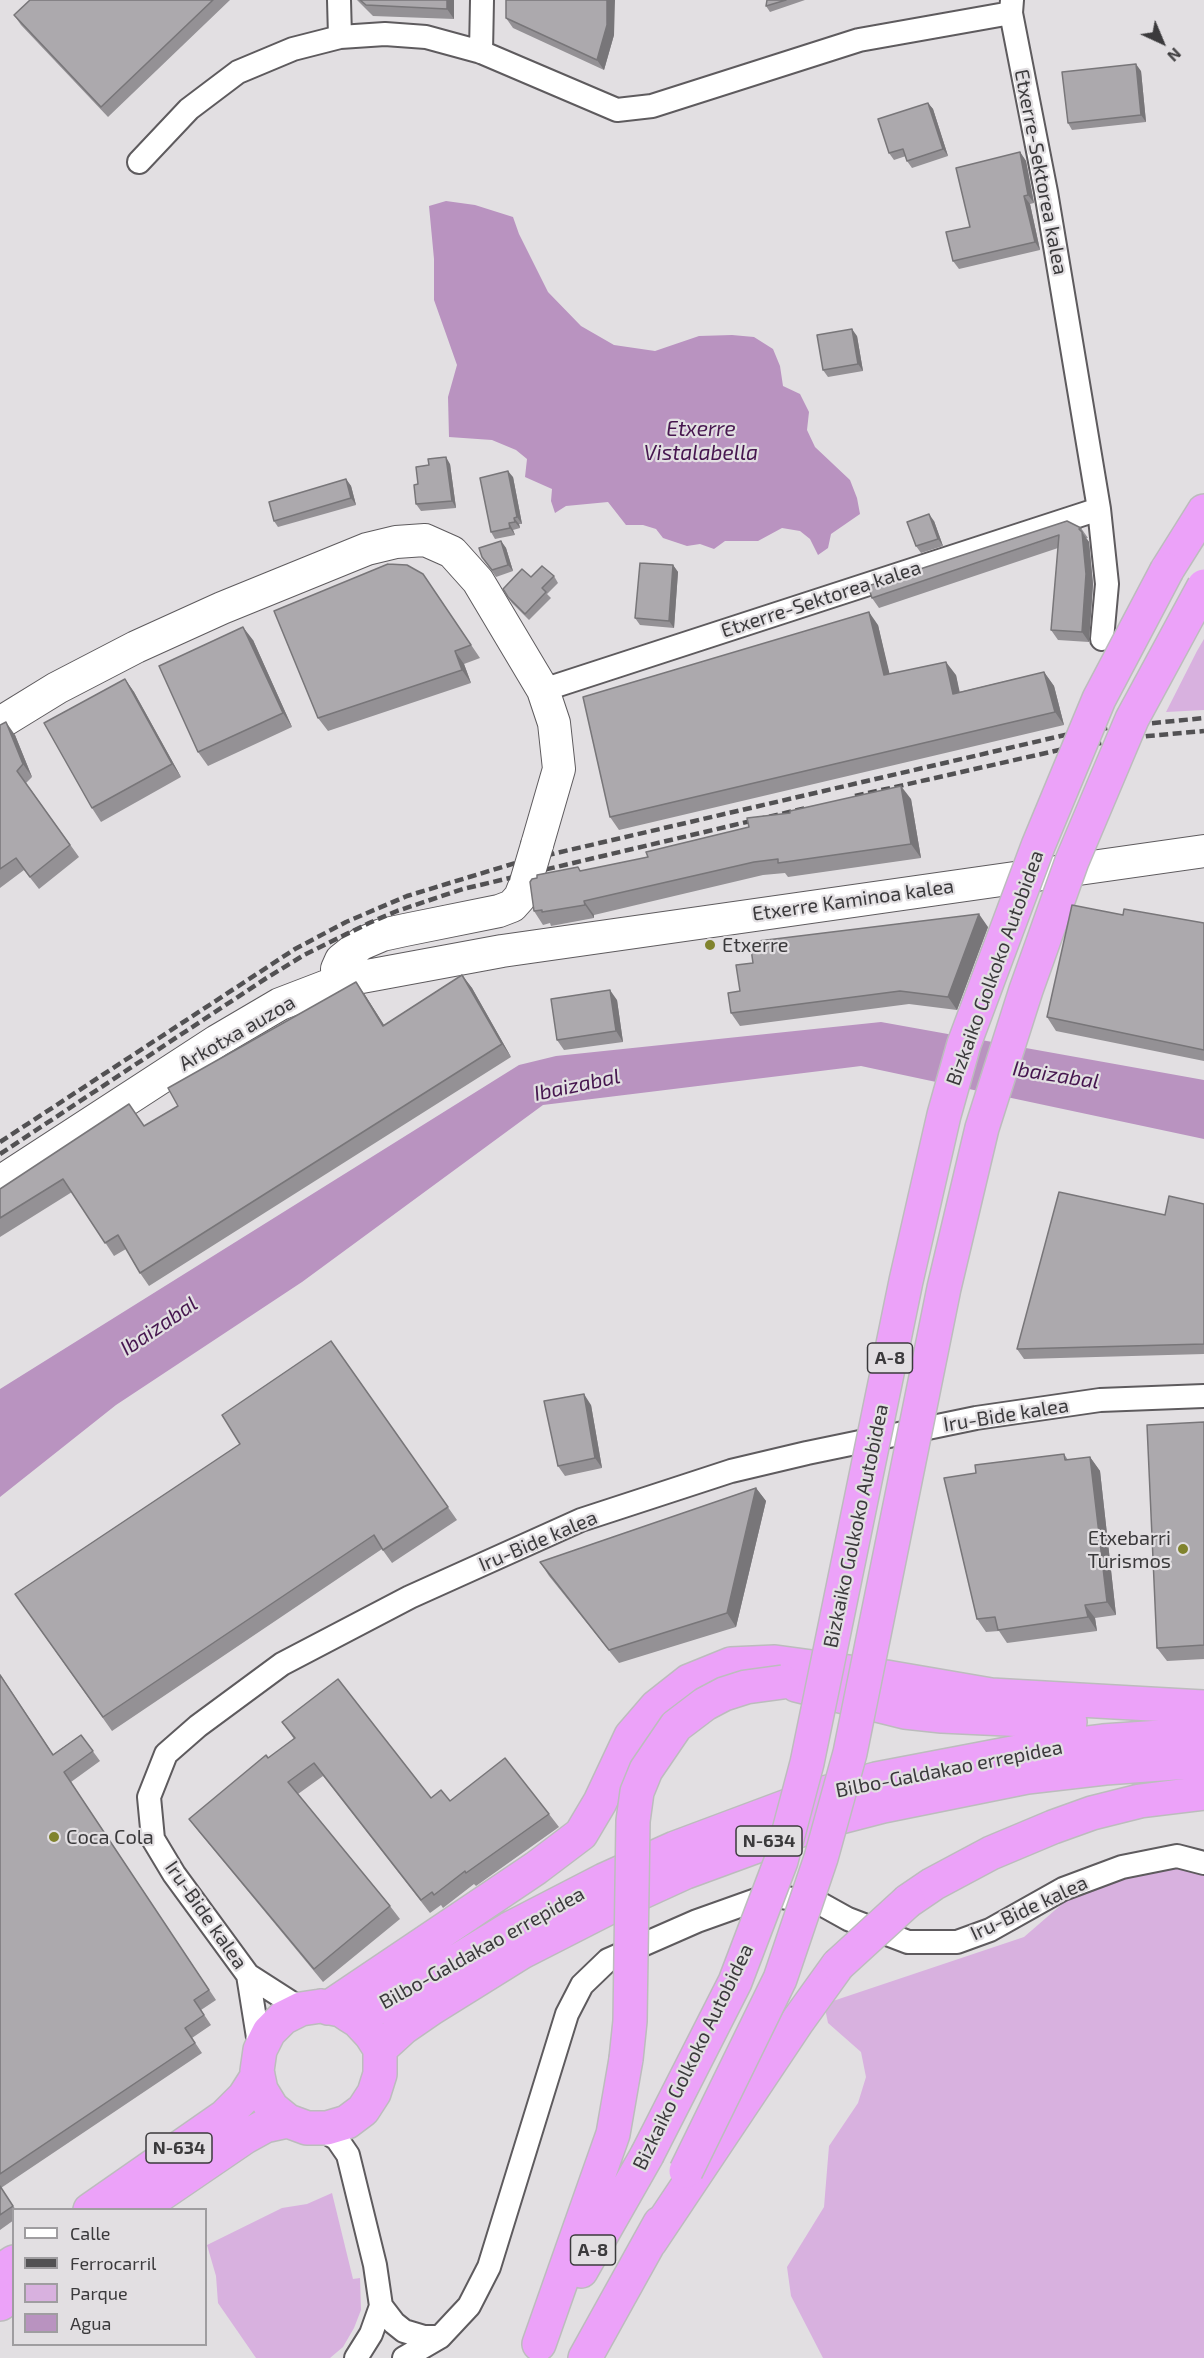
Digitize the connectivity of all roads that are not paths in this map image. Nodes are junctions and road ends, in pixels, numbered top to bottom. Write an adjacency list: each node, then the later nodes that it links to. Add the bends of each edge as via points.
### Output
1 (339, 0): 4 (street)
2 (482, 0): 5 (street)
3 (1011, 6): 5 (street, Etxerre-Sektorea kalea, via 860,40 652,106 617,110); 7 (street, Etxerre-Sektorea kalea)
4 (340, 37): 5 (street, Etxerre-Sektorea kalea, via 426,37); 6 (street, Etxerre-Sektorea kalea, via 293,49 238,72 189,109)
5 (481, 52)
6 (139, 162)
7 (1100, 509): 10 (street, Etxerre-Sektorea kalea, via 1107,584); 11 (street, Etxerre-Sektorea kalea)
8 (1204, 511): 37 (highway, Bizkaiko Golkoko Autobidea / A-8, bridge, via 1167,570 1100,699 1030,867 964,1044 906,1281 807,1763 781,1861 735,1982 647,2156)
9 (1204, 586): 34 (highway, Bizkaiko Golkoko Autobidea / A-8, bridge, via 1132,719 1072,861 1018,1012 982,1128 944,1288 852,1742 821,1858 780,1979)
10 (1102, 639)
11 (543, 690): 12 (street, via 478,581 453,552 425,540 367,549 222,608 136,647); 15 (street, bridge, via 554,723 559,769 520,897 512,906 499,911 382,935 362,944 341,960)
12 (0, 723)
13 (1204, 851): 14 (street, Etxerre Kaminoa kalea)
14 (502, 951): 15 (street, Arkotxa auzoa)
15 (340, 981): 16 (street, Arkotxa auzoa, via 280,1004)
16 (0, 1182)
17 (1204, 1396): 24 (street, Iru-Bide kalea, via 1100,1400 976,1418 731,1471 581,1520 410,1597 282,1664 166,1754 149,1797 153,1839)
18 (1204, 1707): 25 (highway, via 991,1695 775,1662 731,1664 689,1681 656,1707 631,1736 581,1834)
19 (1204, 1728): 37 (highway, bridge, via 942,1716 879,1706 783,1683 724,1694 676,1726 646,1770 637,1792 633,1821 630,2021 613,2134)
20 (1204, 1734): 25 (highway, Bilbo-Galdakao errepidea / N-634, via 1023,1751 876,1779 817,1795 675,1848 604,1880 509,1929 371,2011)
21 (1204, 1761): 26 (highway, Bilbo-Galdakao errepidea / N-634, via 1027,1778 825,1821 686,1872 616,1904 533,1947 432,2007)
22 (1204, 1793): 34 (highway, bridge, via 1140,1802 1053,1827 991,1853 908,1901 838,1965)
23 (1204, 1863): 36 (street, Iru-Bide kalea, via 1177,1856 1122,1867 1064,1889 990,1930 957,1942 908,1942 821,1904 770,1895 697,1921 608,1960 582,1985 567,2014 489,2267 469,2306)
24 (248, 1975): 25 (street); 27 (street)
25 (327, 2011): 26 (highway, via 358,2020); 27 (highway, via 284,2018 269,2032)
26 (380, 2049): 28 (highway, via 380,2074)
27 (259, 2063): 29 (highway, via 261,2090 272,2108); 32 (highway, N-634, via 244,2097 225,2116)
28 (363, 2110): 30 (highway, via 347,2122); 31 (street)
29 (288, 2121): 30 (highway); 33 (highway, N-634, via 265,2126 245,2137)
30 (320, 2128): 31 (street, via 336,2139)
31 (348, 2155): 35 (street)
32 (93, 2208)
33 (141, 2208)
34 (650, 2242): 40 (highway, A-8)
35 (381, 2306): 36 (street, via 404,2331); 38 (street, via 371,2334)
36 (440, 2337): 39 (street, Iru-Bide kalea)
37 (535, 2351)
38 (356, 2358)
39 (404, 2358)
40 (585, 2358)

